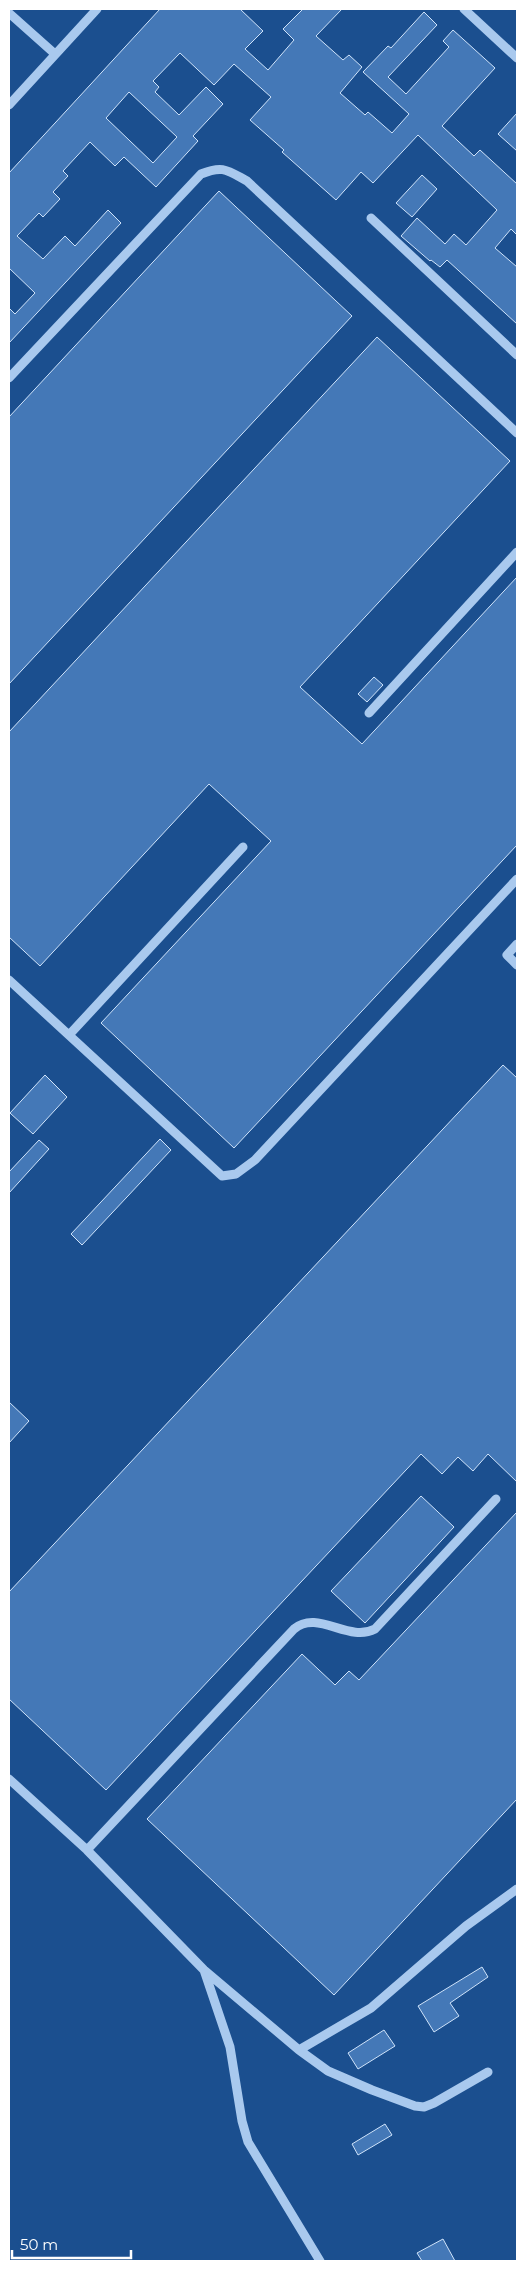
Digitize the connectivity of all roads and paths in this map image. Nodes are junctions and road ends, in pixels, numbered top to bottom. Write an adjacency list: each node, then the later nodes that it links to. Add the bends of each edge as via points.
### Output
1 (97, 9): 4 (street)
2 (464, 9): 5 (street)
3 (9, 13): 4 (street)
4 (55, 54): 6 (street)
5 (517, 58)
6 (9, 105)
7 (370, 218): 8 (street)
8 (517, 355)
9 (9, 378): 10 (street, via 201,174 216,168 247,181)
10 (517, 433)
11 (517, 552): 12 (street)
12 (369, 713)
13 (243, 847): 18 (street)
14 (517, 879): 18 (street, via 254,1160 236,1174 222,1176)
15 (517, 944): 16 (street, via 507,955)
16 (517, 965)
17 (9, 980): 18 (street)
18 (69, 1035)
19 (496, 1499): 21 (street, via 375,1629 358,1634 311,1622 294,1629)
20 (9, 1779): 21 (street)
21 (87, 1850): 23 (street)
22 (517, 1889): 24 (street, via 466,1926 372,2008)
23 (204, 1970): 24 (street); 26 (street, via 230,2047 248,2142)
24 (299, 2050): 25 (street, via 328,2070 415,2106 434,2103)
25 (488, 2072)
26 (320, 2261)

